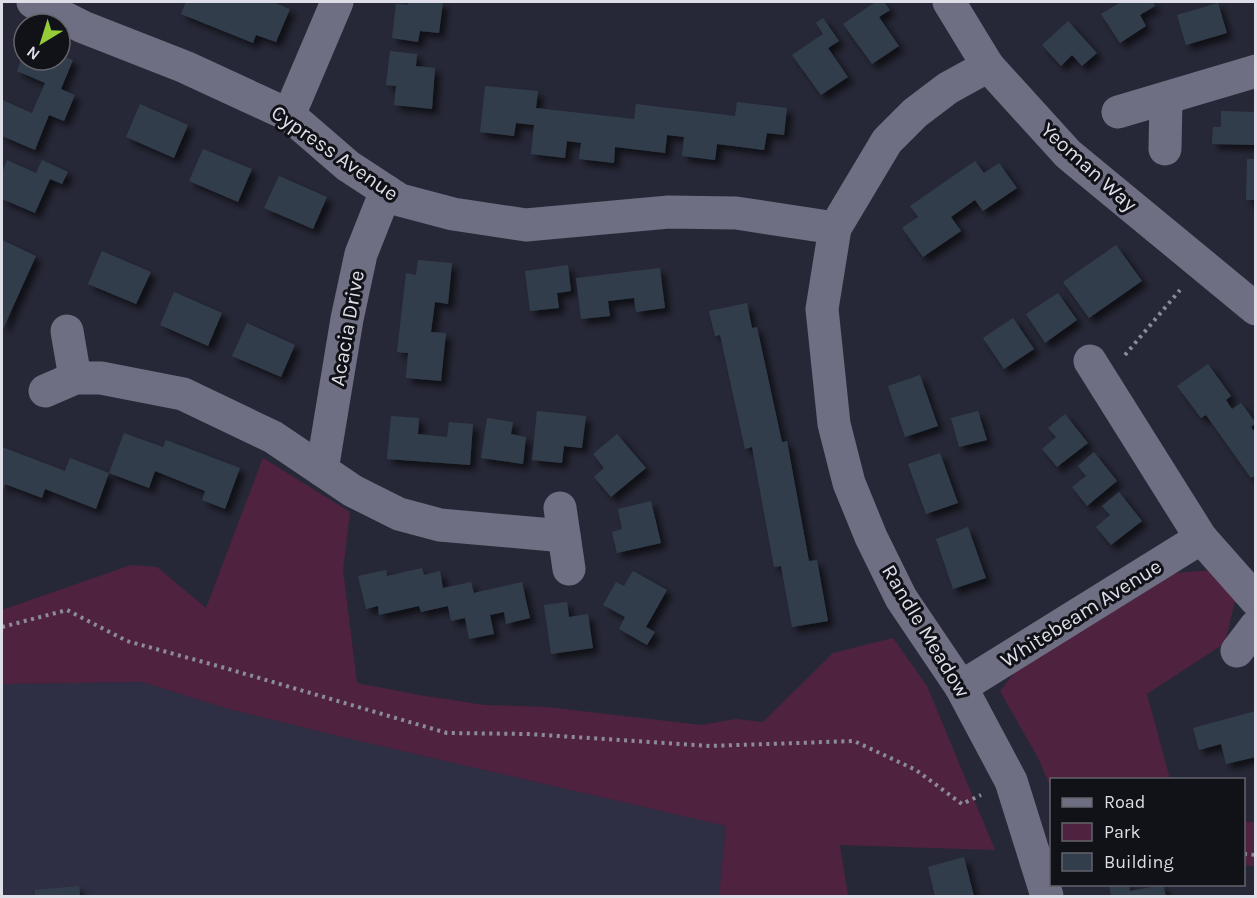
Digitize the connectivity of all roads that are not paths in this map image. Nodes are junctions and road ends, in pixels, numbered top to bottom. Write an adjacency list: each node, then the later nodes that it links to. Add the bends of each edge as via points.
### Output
1 (33, 2): 8 (street, Cypress Avenue)
2 (337, 2): 8 (street)
3 (949, 2): 4 (street, Yeoman Way)
4 (988, 66): 11 (street, Randle Meadow, via 948,88 887,141); 12 (street, Yeoman Way, via 1068,154)
5 (1256, 71): 6 (street)
6 (1166, 98): 7 (street); 9 (street)
7 (1118, 112)
8 (289, 115): 10 (street, Cypress Avenue, via 348,166)
9 (1165, 149)
10 (386, 191): 11 (street, Cypress Avenue, via 400,200 453,214 526,225 669,212 736,213); 17 (street, Acacia Drive, via 361,254)
11 (835, 228): 21 (street, Randle Meadow, via 822,309 834,424 849,483 901,598)
12 (1256, 309)
13 (67, 331): 15 (street)
14 (1096, 371): 18 (street)
15 (75, 378): 16 (street); 17 (street, via 101,378 183,394 273,437)
16 (45, 391)
17 (322, 470): 19 (street, via 399,514 440,525 562,522)
18 (1200, 538): 20 (street); 21 (street, Whitebeam Avenue)
19 (569, 568)
20 (1256, 600)
21 (961, 687): 22 (street, Randle Meadow, via 1011,781)
22 (1047, 897)

